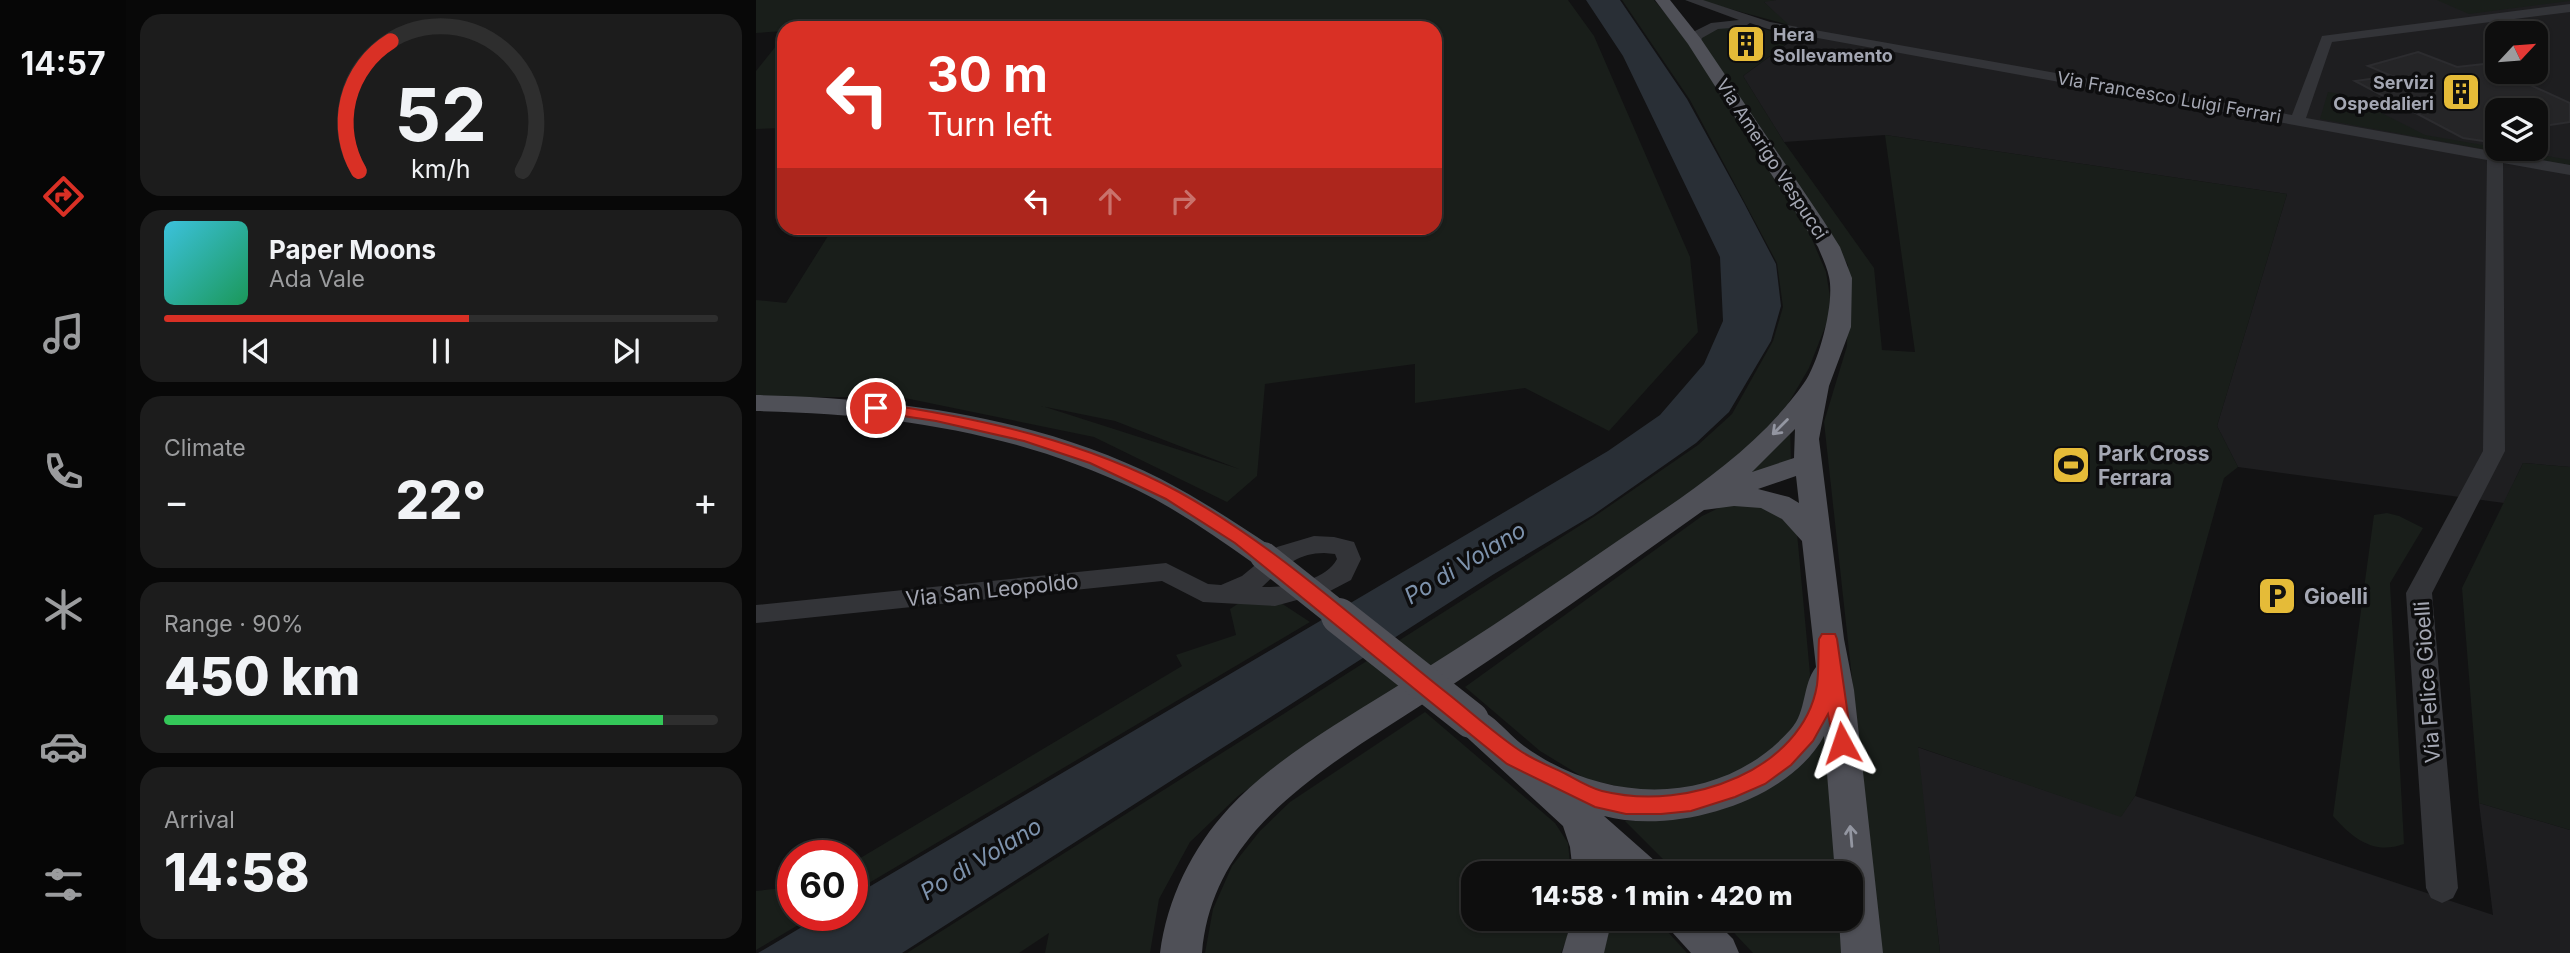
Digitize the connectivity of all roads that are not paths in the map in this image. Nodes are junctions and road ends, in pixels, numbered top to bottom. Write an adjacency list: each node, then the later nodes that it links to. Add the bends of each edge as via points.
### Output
1 (1691, 0): 3 (street, Via Francesco Luigi Ferrari)
2 (1666, 5): 3 (street, Via Francesco Luigi Ferrari); 5 (street, Via Francesco Luigi Ferrari, via 1694,21); 7 (main road, Via Amerigo Vespucci)
3 (1711, 7): 6 (street, Via Francesco Luigi Ferrari)
4 (2570, 8): 8 (street, via 2326,39)
5 (1727, 24): 6 (street, Via Francesco Luigi Ferrari); 7 (street, Via Francesco Luigi Ferrari, via 1700,32)
6 (1768, 24): 8 (street, Via Francesco Luigi Ferrari)
7 (1695, 42): 13 (main road, Via Amerigo Vespucci, via 1813,220 1841,278 1839,327)
8 (2297, 121): 9 (street, Via Francesco Luigi Ferrari)
9 (2485, 154)
10 (2495, 161): 25 (street, Via Felice Gioelli, via 2494,451 2419,593)
11 (2522, 161): 12 (street, Via Francesco Luigi Ferrari)
12 (2570, 170)
13 (1821, 373): 15 (main road, via 1808,419); 16 (main road, one-way to 16, via 1792,415)
14 (756, 403): 21 (main road, bridge, via 876,408 936,416 1028,437 1096,460 1155,487 1264,556)
15 (1808, 463): 16 (main road, via 1736,484); 17 (main road)
16 (1696, 502): 17 (main road, via 1744,495 1765,499 1799,514); 28 (main road, via 1371,721 1256,805 1223,842 1197,887 1182,932)
17 (1816, 538): 20 (main road)
18 (1222, 594): 19 (street, Via San Leopoldo, via 1203,593 1166,572)
19 (756, 614)
20 (1828, 639): 21 (main road, via 1826,685 1819,713 1806,735 1758,778 1728,791 1691,802 1626,805 1595,798); 31 (main road, one-way to 20, via 1837,690)
21 (1514, 758): 22 (main road)
22 (1578, 814): 23 (main road); 24 (main road)
23 (1591, 861)
24 (1628, 861)
25 (2442, 888)
26 (1589, 931): 29 (main road)
27 (1697, 931): 30 (main road)
28 (1181, 953)
29 (1583, 953)
30 (1718, 953)
31 (1861, 953)

